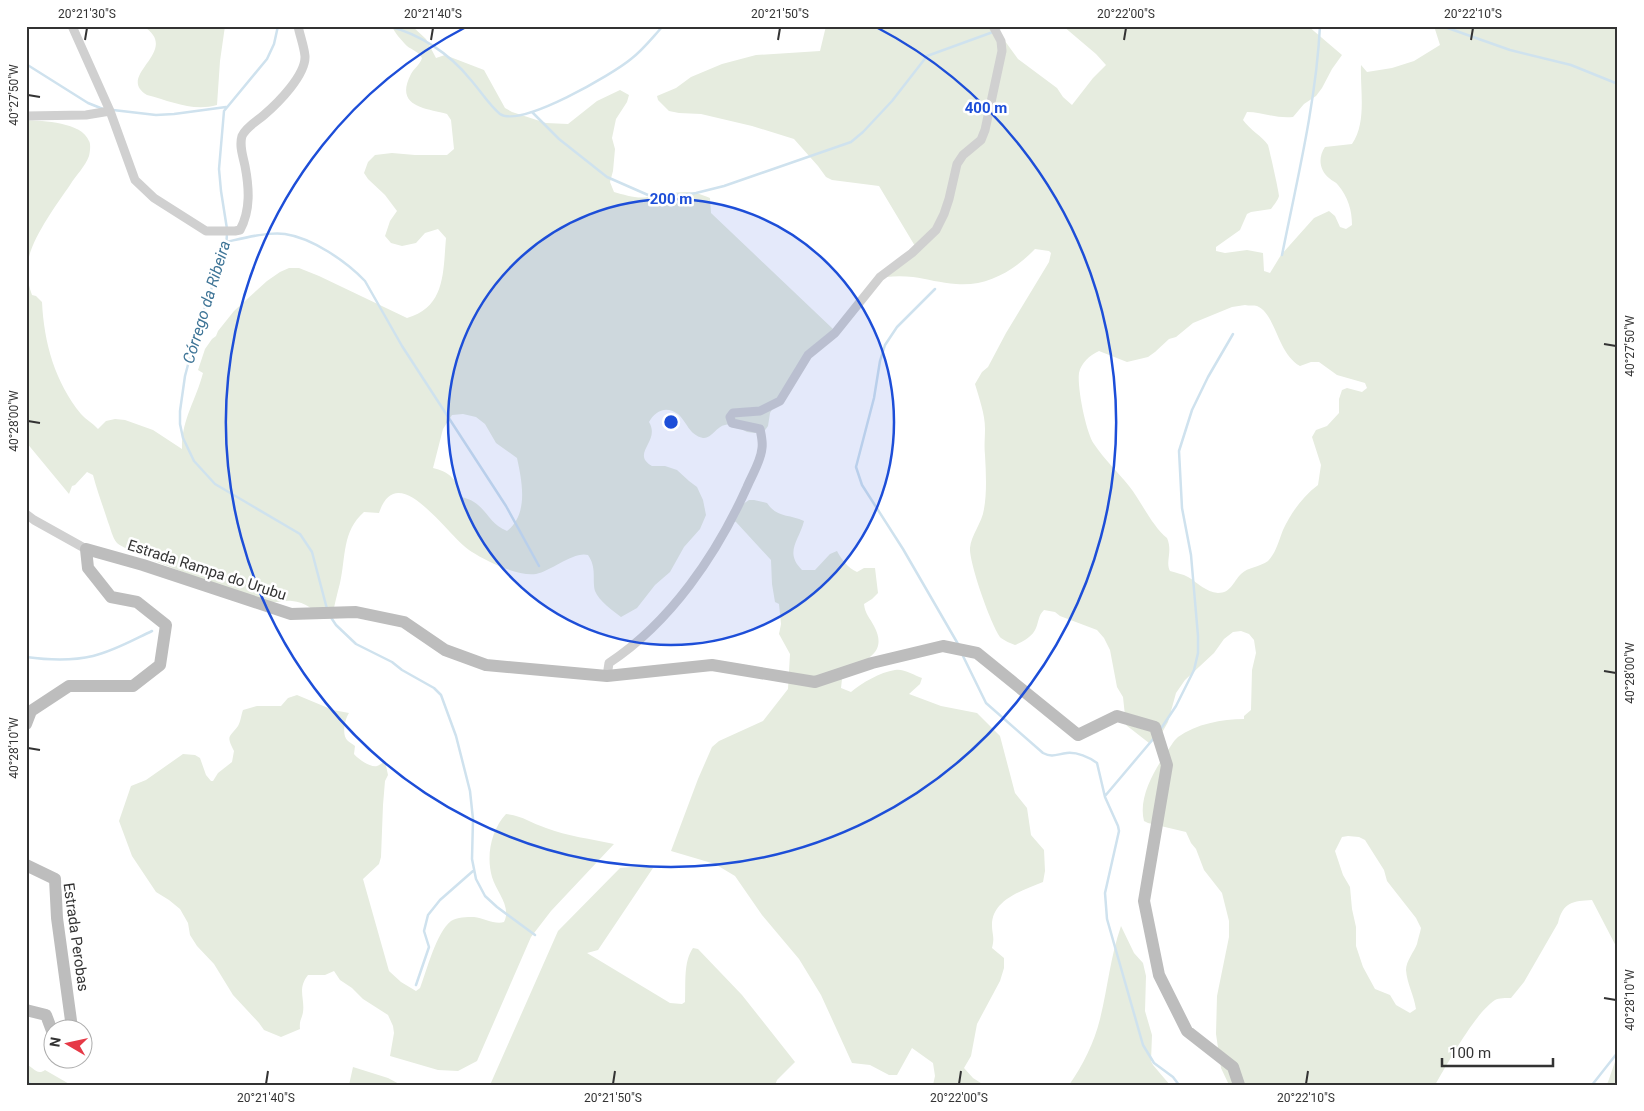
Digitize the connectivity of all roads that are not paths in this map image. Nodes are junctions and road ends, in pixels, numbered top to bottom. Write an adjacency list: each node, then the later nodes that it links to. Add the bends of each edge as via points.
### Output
1 (72, 26): 4 (street)
2 (298, 26): 4 (street, via 305,55 300,74 243,135 241,147 248,184 247,210 240,230 206,231 154,198 135,180)
3 (993, 26): 8 (street, via 1002,50 985,130 981,140 957,164 950,199 936,230 912,253 880,276 835,333 808,355 780,401 760,411 733,413 730,417 732,423 760,429 762,447 741,500 707,564 659,621 610,663)
4 (110, 112): 5 (street)
5 (26, 116)
6 (26, 514): 7 (street)
7 (86, 549): 8 (street, Estrada Rampa do Urubu, via 291,614 356,612 404,622 445,650 486,665); 9 (street, via 88,568 111,597 137,602 166,625 160,665 133,686 69,686 31,711)
8 (607, 676): 14 (street, Estrada Rampa do Urubu, via 712,665 815,682 872,663 943,646 977,653 1078,735 1117,716 1155,727 1167,765 1144,901 1159,975 1187,1031 1233,1067)
9 (26, 724)
10 (26, 865): 13 (street, Estrada Perobas, via 55,879)
11 (26, 1010): 12 (street)
12 (47, 1018)
13 (71, 1018)
14 (1239, 1085)

